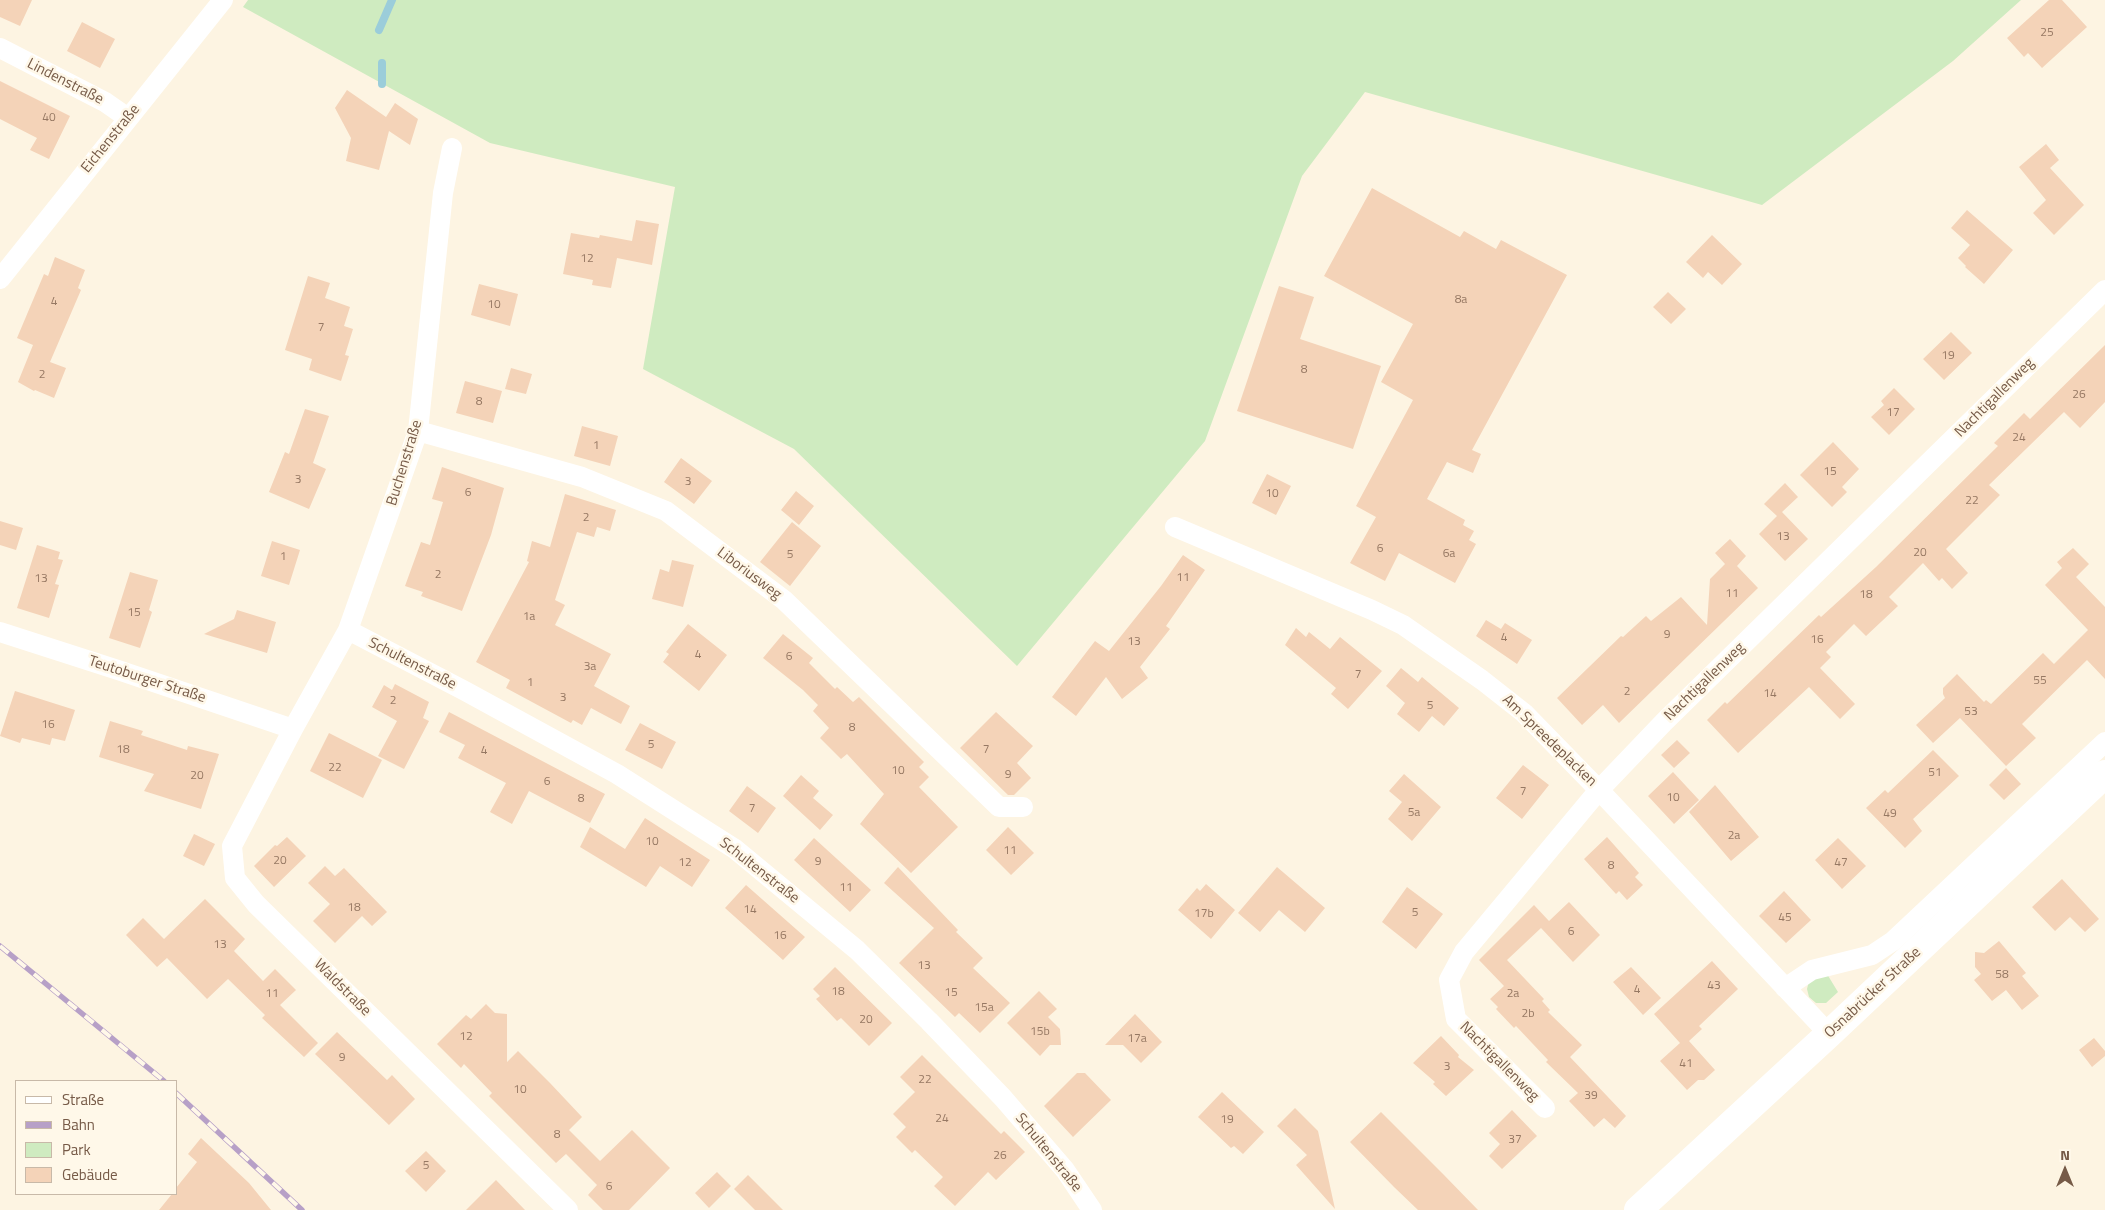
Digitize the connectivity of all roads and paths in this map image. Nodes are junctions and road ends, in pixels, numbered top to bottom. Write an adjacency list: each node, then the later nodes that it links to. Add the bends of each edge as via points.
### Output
1 (223, 0): 3 (street, Eichenstraße)
2 (0, 48): 3 (street, Lindenstraße, via 105,102)
3 (128, 118): 5 (street, Eichenstraße)
4 (452, 148): 7 (street, Buchenstraße, via 443,193)
5 (0, 279)
6 (2105, 290): 14 (street, Nachtigallenweg, via 1664,722)
7 (418, 431): 9 (street, Buchenstraße); 15 (street, Liboriusweg, via 582,477 666,511 784,600 999,807)
8 (1175, 527): 14 (street, Am Spreedeplacken, via 1403,625 1524,713)
9 (348, 630): 11 (street, Buchenstraße); 20 (street, Schultenstraße, via 617,774 735,849 857,950 929,1022 1003,1098 1065,1170)
10 (0, 632): 11 (street, Teutoburger Straße)
11 (293, 729): 19 (street, Waldstraße, via 232,846 235,878 256,904)
12 (2105, 742): 16 (street, Osnabrücker Straße, via 1894,941 1872,955 1812,970)
13 (2105, 774): 17 (main road, Osnabrücker Straße)
14 (1599, 790): 16 (street, Am Spreedeplacken); 18 (street, Nachtigallenweg, via 1464,952 1449,980 1456,1019)
15 (1023, 807)
16 (1785, 988): 17 (street, Am Spreedeplacken)
17 (1829, 1034): 21 (main road, Osnabrücker Straße)
18 (1544, 1108)
19 (568, 1210)
20 (1092, 1210)
21 (1638, 1210)

